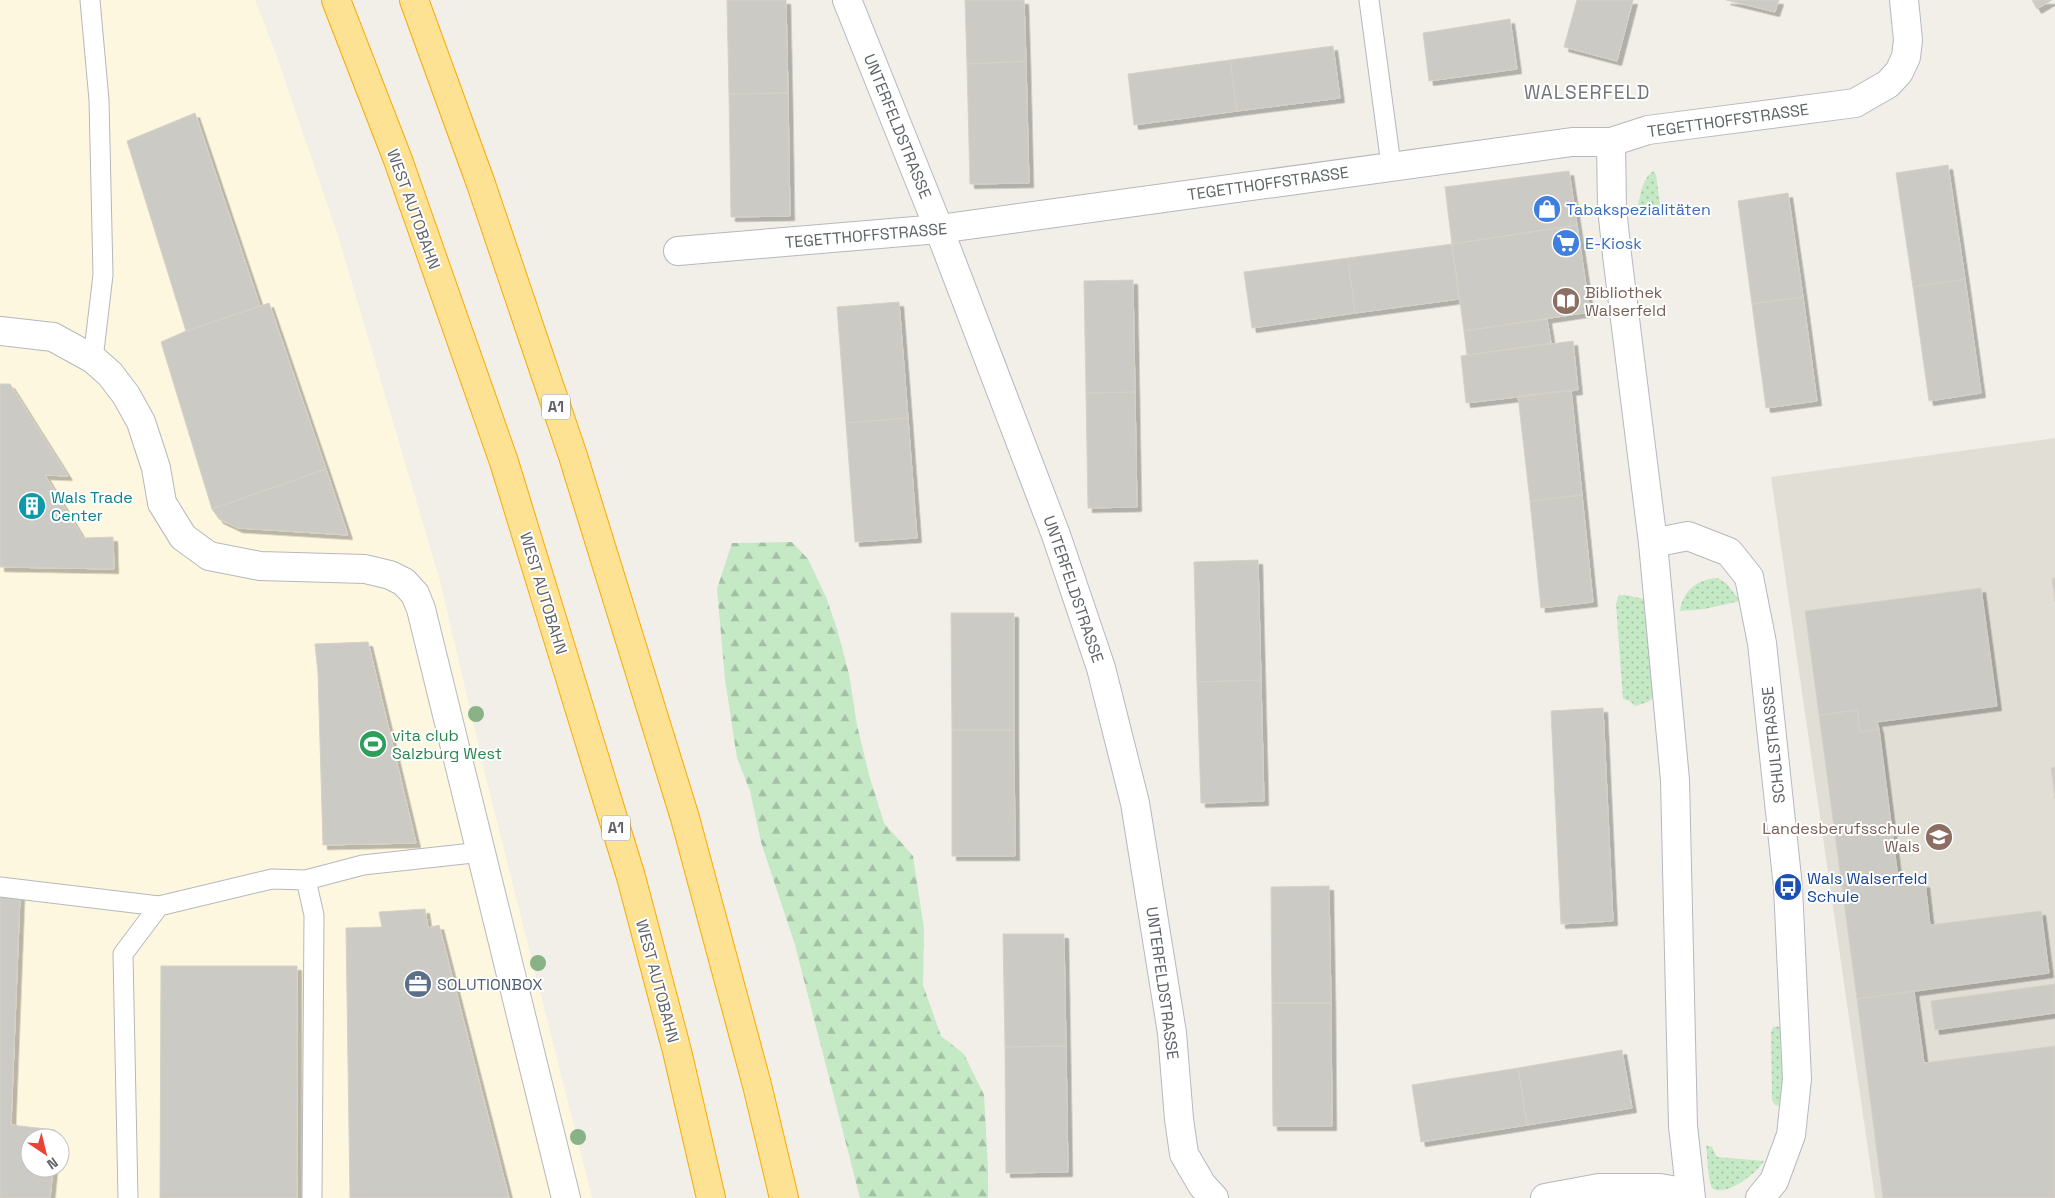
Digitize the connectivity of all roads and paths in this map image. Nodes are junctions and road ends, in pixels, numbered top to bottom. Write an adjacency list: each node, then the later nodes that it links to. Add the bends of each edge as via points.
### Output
1 (90, 0): 12 (lane, via 99,100 103,275)
2 (336, 0): 22 (highway, WEST AUTOBAHN / A1, via 398,160 506,471 631,877 677,1051)
3 (414, 0): 23 (highway, A1, via 573,456 682,808)
4 (847, 0): 9 (street, UNTERFELDSTRASSE)
5 (1369, 0): 8 (lane)
6 (1904, 0): 7 (street, TEGETTHOFFSTRASSE, via 1908,40 1906,57 1899,72 1888,84 1855,103 1648,130)
7 (1611, 142): 8 (street, TEGETTHOFFSTRASSE, via 1572,142); 13 (street, via 1612,208)
8 (1391, 165): 9 (street, TEGETTHOFFSTRASSE)
9 (939, 229): 10 (street, TEGETTHOFFSTRASSE); 24 (street, UNTERFELDSTRASSE, via 1056,534 1101,668 1135,803 1172,1033 1184,1154 1202,1185)
10 (678, 251)
11 (0, 331): 12 (street, via 53,336)
12 (93, 358): 14 (street, via 126,395 141,422 156,468 162,503 189,542 209,556 260,566 366,569 404,582 415,594)
13 (1653, 543): 18 (street, via 1675,780 1684,1126); 26 (street, SCHULSTRASSE, via 1688,536 1729,552 1749,576 1762,642 1788,887 1797,1079 1791,1135 1774,1181)
14 (482, 852): 15 (lane, via 363,865); 21 (street)
15 (306, 880): 17 (lane, via 272,879); 20 (lane, via 314,915)
16 (0, 887): 17 (lane)
17 (159, 906): 19 (lane, via 123,954)
18 (1690, 1195): 25 (street, via 1660,1188 1599,1188)
19 (128, 1198)
20 (312, 1198)
21 (566, 1198)
22 (711, 1198)
23 (784, 1198)
24 (1214, 1198)
25 (1545, 1198)
26 (1760, 1198)

